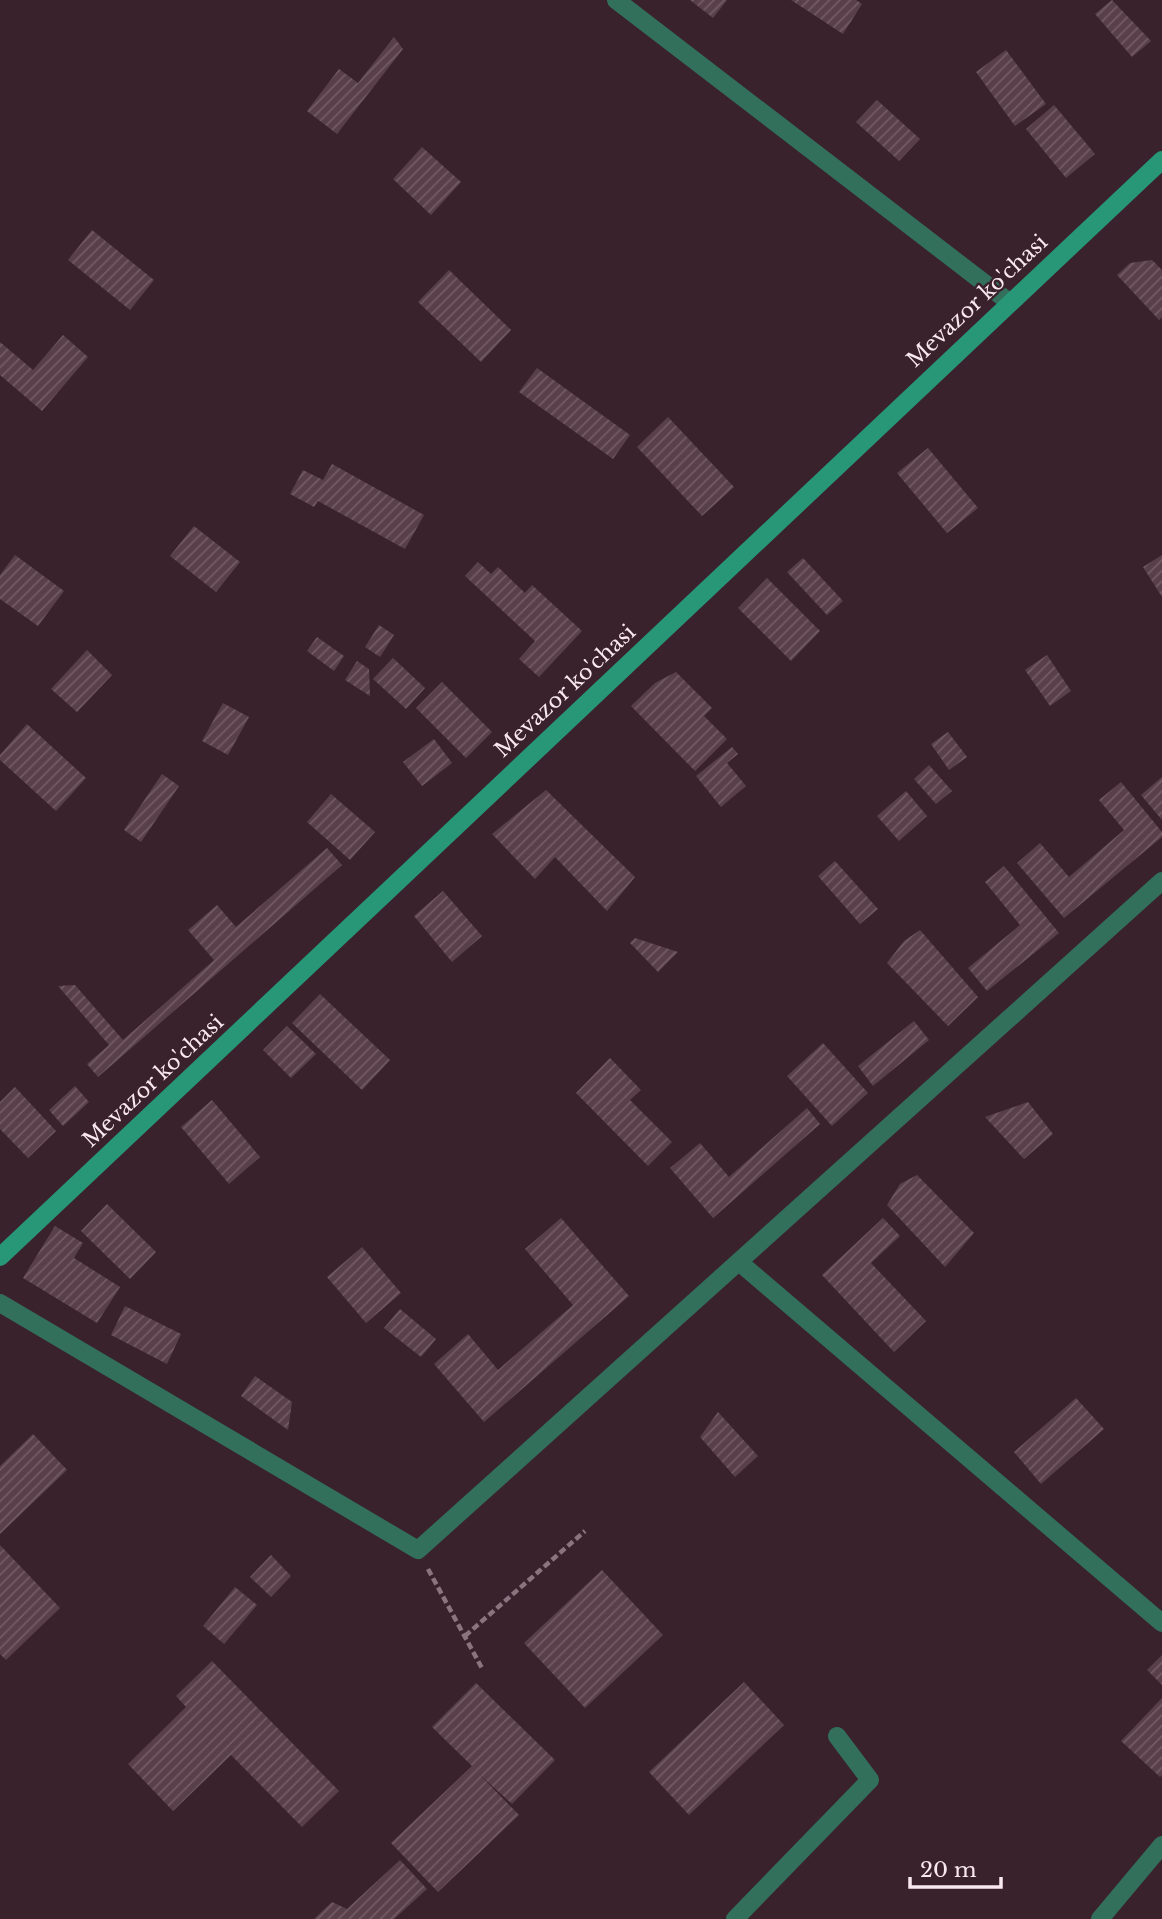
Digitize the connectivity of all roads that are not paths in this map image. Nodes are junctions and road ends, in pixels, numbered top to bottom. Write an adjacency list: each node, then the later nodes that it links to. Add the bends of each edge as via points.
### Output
1 (616, 0): 3 (street)
2 (1162, 160): 3 (street, Mevazor ko'chasi)
3 (1009, 302): 5 (street, Mevazor ko'chasi)
4 (1162, 881): 6 (street)
5 (0, 1257)
6 (739, 1262): 7 (street, via 418,1550); 8 (street)
7 (0, 1303)
8 (1162, 1623)
9 (836, 1736): 11 (street, via 870,1780)
10 (1162, 1846): 12 (street)
11 (735, 1919)
12 (1100, 1919)

